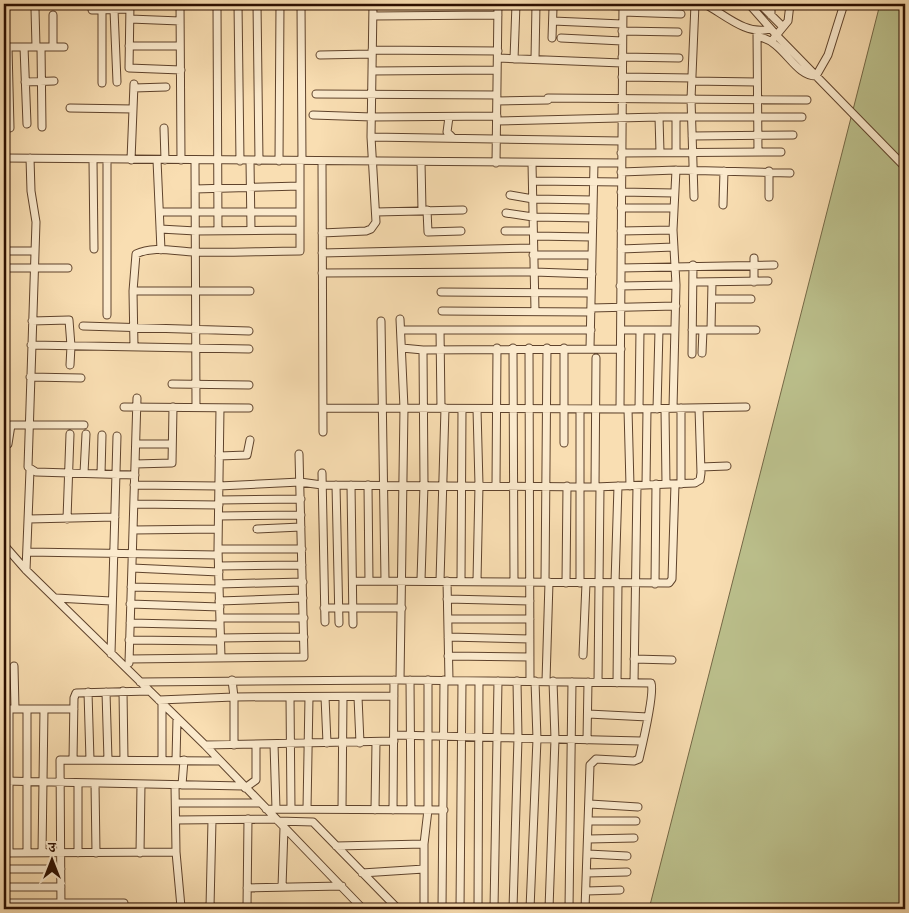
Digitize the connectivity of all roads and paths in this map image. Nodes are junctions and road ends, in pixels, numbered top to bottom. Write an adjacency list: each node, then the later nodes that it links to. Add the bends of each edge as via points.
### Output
1 (180, 4): 32 (street)
2 (217, 4): 114 (street)
3 (238, 4): 115 (street)
4 (257, 4): 117 (street)
5 (280, 4): 118 (street)
6 (301, 4): 119 (street)
7 (373, 4): 30 (street)
8 (498, 4): 28 (street)
9 (516, 4): 53 (street)
10 (536, 4): 55 (street)
11 (571, 4): 20 (street)
12 (695, 4): 62 (street)
13 (705, 4): 38 (street)
14 (749, 4): 36 (street)
15 (760, 4): 29 (street)
16 (772, 4): 29 (street)
17 (790, 4): 34 (street, via 789,17)
18 (844, 4): 60 (street, via 828,55)
19 (130, 7): 25 (street); 31 (street)
20 (623, 7): 26 (street); 35 (street)
21 (553, 8): 33 (street)
22 (35, 10): 47 (street)
23 (92, 10): 24 (street)
24 (102, 10): 25 (street); 68 (street)
25 (114, 10): 66 (street)
26 (681, 14)
27 (53, 15): 48 (street)
28 (498, 15): 30 (street); 52 (street)
29 (770, 15): 34 (street)
30 (372, 16): 50 (street)
31 (130, 19): 32 (street); 43 (street)
32 (180, 21): 44 (street)
33 (553, 21): 35 (street); 39 (street)
34 (782, 26): 41 (street)
35 (622, 27): 37 (street); 42 (street)
36 (770, 29): 38 (street); 41 (street)
37 (678, 32)
38 (758, 34): 41 (street); 67 (street)
39 (552, 38)
40 (560, 38): 42 (street)
41 (774, 38): 60 (street)
42 (622, 40): 56 (street)
43 (129, 46): 44 (street); 57 (street, via 129,68)
44 (180, 46): 57 (street)
45 (6, 47): 46 (street); 91 (street)
46 (24, 47): 47 (street); 64 (street)
47 (39, 47): 48 (street); 65 (street)
48 (53, 47): 49 (street)
49 (64, 47)
50 (372, 52): 51 (street); 52 (street); 59 (street)
51 (320, 55)
52 (498, 55): 53 (street); 58 (street)
53 (514, 58): 55 (street)
54 (679, 58): 56 (street)
55 (535, 59): 56 (street)
56 (622, 60): 61 (street)
57 (181, 70): 112 (street)
58 (498, 70): 59 (street); 72 (street)
59 (372, 71): 71 (street)
60 (816, 76): 127 (street)
61 (622, 77): 62 (street); 73 (street)
62 (692, 79): 67 (street); 74 (street)
63 (54, 81): 65 (street)
64 (25, 82): 65 (street); 89 (street)
65 (41, 82): 90 (street)
66 (117, 82)
67 (756, 82): 75 (street)
68 (102, 83)
69 (166, 87): 78 (street, via 134,86)
70 (316, 94): 71 (street)
71 (372, 95): 72 (street); 82 (street)
72 (497, 98): 73 (street); 87 (street)
73 (620, 98): 74 (street); 88 (street)
74 (691, 99): 75 (street); 84 (street)
75 (757, 99): 76 (street); 85 (street)
76 (807, 100)
77 (70, 108): 78 (street)
78 (133, 109): 110 (street)
79 (313, 115): 82 (street)
80 (449, 116): 82 (street); 87 (street); 97 (street, via 447,132)
81 (660, 116): 83 (street); 88 (street); 100 (street)
82 (372, 117): 95 (street)
83 (676, 117): 84 (street); 101 (street)
84 (692, 117): 85 (street); 96 (street)
85 (757, 117): 86 (street); 94 (street)
86 (802, 117)
87 (497, 118): 88 (street); 98 (street)
88 (620, 119): 99 (street)
89 (27, 124)
90 (42, 127)
91 (10, 128)
92 (164, 128): 111 (street)
93 (793, 134): 94 (street)
94 (757, 135): 96 (street); 103 (street)
95 (371, 136): 97 (street); 121 (street)
96 (692, 136): 102 (street)
97 (452, 137): 98 (street)
98 (496, 138): 99 (street); 123 (street)
99 (620, 140): 105 (street)
100 (660, 152): 101 (street); 105 (street)
101 (676, 152): 102 (street)
102 (693, 152): 103 (street); 129 (street)
103 (758, 152): 104 (street)
104 (781, 152)
105 (621, 153): 126 (street)
106 (4, 158): 107 (street)
107 (30, 158): 108 (street); 179 (street)
108 (93, 160): 109 (street); 175 (street)
109 (107, 160): 110 (street); 214 (street)
110 (131, 160): 111 (street)
111 (161, 160): 112 (street); 153 (street)
112 (181, 160): 113 (street)
113 (195, 160): 114 (street); 140 (street)
114 (217, 161): 115 (street); 138 (street)
115 (240, 161): 116 (street)
116 (250, 161): 117 (street); 139 (street)
117 (259, 161): 118 (street)
118 (280, 161): 119 (street)
119 (301, 161): 120 (street); 137 (street)
120 (322, 161): 121 (street); 171 (street)
121 (372, 161): 122 (street); 156 (street)
122 (421, 162): 123 (street); 151 (street)
123 (496, 162): 124 (street)
124 (532, 163): 125 (street); 134 (street)
125 (594, 163): 126 (street); 135 (street)
126 (621, 163): 132 (street)
127 (905, 167)
128 (676, 170): 129 (street); 132 (street); 142 (street)
129 (694, 171): 130 (street); 145 (street)
130 (724, 171): 131 (street); 148 (street)
131 (769, 171): 133 (street); 144 (street)
132 (621, 172): 136 (street)
133 (790, 173)
134 (533, 182): 135 (street); 146 (street)
135 (594, 182): 136 (street); 147 (street)
136 (621, 182): 141 (street)
137 (300, 186): 139 (street); 155 (street)
138 (218, 188): 139 (street); 140 (street); 158 (street)
139 (250, 188): 154 (street)
140 (195, 189): 157 (street)
141 (621, 192): 142 (street); 149 (street)
142 (674, 193): 150 (street)
143 (510, 195): 146 (street)
144 (769, 196)
145 (694, 197)
146 (533, 199): 147 (street); 160 (street)
147 (593, 200): 161 (street)
148 (723, 205)
149 (621, 208): 150 (street); 170 (street)
150 (674, 208): 165 (street)
151 (424, 210): 152 (street); 156 (street); 168 (street, via 428,232)
152 (463, 210)
153 (160, 212): 157 (street); 162 (street)
154 (251, 212): 155 (street); 158 (street); 163 (street)
155 (300, 212): 164 (street)
156 (376, 212): 171 (street, via 376,222 371,230)
157 (196, 213): 158 (street); 166 (street)
158 (218, 213): 167 (street)
159 (506, 213): 160 (street)
160 (533, 217): 161 (street); 172 (street)
161 (593, 218): 173 (street)
162 (160, 228): 166 (street); 177 (street)
163 (251, 230): 164 (street); 167 (street)
164 (300, 230): 181 (street, via 300,251)
165 (673, 230): 170 (street); 174 (street)
166 (196, 231): 167 (street); 181 (street)
167 (218, 231)
168 (461, 231)
169 (504, 231): 172 (street)
170 (621, 231): 176 (street)
171 (322, 233): 182 (street)
172 (534, 234): 173 (street); 180 (street)
173 (592, 237): 183 (street)
174 (674, 248): 176 (street); 185 (street)
175 (94, 249)
176 (621, 249): 191 (street)
177 (161, 250): 181 (street); 202 (street, via 136,254)
178 (4, 251): 179 (street)
179 (35, 251): 189 (street)
180 (533, 251): 182 (street); 183 (street); 192 (street)
181 (196, 252): 201 (street)
182 (322, 253): 193 (street)
183 (592, 255): 194 (street)
184 (754, 262): 186 (street); 187 (street); 198 (street)
185 (676, 265): 186 (street); 191 (street); 199 (street)
186 (692, 265): 196 (street)
187 (774, 265)
188 (4, 268): 189 (street)
189 (34, 268): 190 (street); 216 (street)
190 (68, 268)
191 (621, 268): 200 (street)
192 (534, 272): 193 (street); 194 (street); 205 (street)
193 (322, 273): 264 (street)
194 (592, 274): 206 (street)
195 (768, 281): 198 (street)
196 (693, 282): 197 (street); 228 (street)
197 (712, 282): 198 (street); 207 (street)
198 (754, 282)
199 (676, 285): 200 (street); 209 (street)
200 (620, 286): 210 (street)
201 (196, 290): 202 (street); 203 (street); 220 (street)
202 (133, 291): 219 (street)
203 (250, 291)
204 (441, 292): 205 (street)
205 (533, 292): 206 (street); 213 (street)
206 (591, 293): 211 (street)
207 (713, 299): 208 (street); 229 (street)
208 (751, 299)
209 (676, 306): 210 (street); 227 (street)
210 (622, 307): 211 (street); 224 (street)
211 (591, 310): 213 (street); 223 (street)
212 (442, 311): 213 (street)
213 (535, 312)
214 (107, 315)
215 (400, 319): 221 (street)
216 (32, 321): 232 (street); 233 (street, via 69,320)
217 (381, 321): 265 (street)
218 (83, 326): 219 (street)
219 (134, 328): 220 (street); 234 (street)
220 (197, 329): 231 (street); 235 (street)
221 (401, 330): 222 (street); 236 (street)
222 (440, 330): 223 (street); 244 (street)
223 (591, 330): 242 (street)
224 (621, 330): 225 (street); 245 (street)
225 (640, 330): 226 (street); 283 (street)
226 (659, 330): 227 (street); 284 (street)
227 (675, 330): 269 (street)
228 (692, 330): 229 (street); 248 (street)
229 (707, 330): 230 (street); 247 (street)
230 (756, 330)
231 (249, 331)
232 (31, 345): 233 (street); 251 (street)
233 (71, 346): 234 (street); 250 (street)
234 (134, 347): 235 (street)
235 (197, 348): 243 (street); 254 (street)
236 (402, 348): 246 (street); 266 (street)
237 (497, 348): 238 (street); 244 (street); 274 (street)
238 (513, 348): 239 (street); 275 (street)
239 (529, 348): 240 (street); 276 (street)
240 (547, 348): 241 (street); 277 (street)
241 (564, 348): 242 (street); 278 (street)
242 (590, 348): 245 (street)
243 (249, 349)
244 (440, 349): 246 (street); 268 (street)
245 (620, 349): 281 (street)
246 (423, 350): 267 (street)
247 (702, 353)
248 (692, 354)
249 (596, 358): 280 (street)
250 (70, 365)
251 (30, 377): 252 (street); 285 (street)
252 (80, 378)
253 (172, 384): 254 (street)
254 (196, 384): 255 (street); 260 (street)
255 (249, 385)
256 (137, 398): 258 (street)
257 (124, 407): 258 (street)
258 (137, 407): 259 (street); 295 (street)
259 (173, 407): 260 (street); 296 (street)
260 (196, 407): 262 (street)
261 (746, 407): 271 (street)
262 (220, 408): 263 (street); 298 (street)
263 (249, 408)
264 (322, 408): 265 (street); 287 (street)
265 (382, 408): 266 (street); 318 (street)
266 (404, 408): 267 (street); 319 (street)
267 (424, 408): 268 (street); 320 (street)
268 (443, 408): 272 (street); 327 (street)
269 (673, 408): 270 (street); 284 (street)
270 (681, 408): 271 (street); 312 (street)
271 (699, 408): 301 (street)
272 (462, 409): 273 (street); 328 (street)
273 (477, 409): 274 (street); 321 (street)
274 (495, 409): 275 (street); 322 (street)
275 (513, 409): 276 (street); 329 (street)
276 (530, 409): 277 (street); 323 (street)
277 (547, 409): 278 (street); 324 (street)
278 (564, 409): 279 (street); 293 (street)
279 (580, 409): 280 (street); 331 (street)
280 (595, 409): 281 (street); 334 (street)
281 (620, 409): 282 (street)
282 (628, 409): 283 (street); 333 (street)
283 (643, 409): 284 (street); 325 (street)
284 (661, 409): 311 (street)
285 (29, 425): 286 (street); 294 (street, via 10,426 8,444); 302 (street)
286 (84, 425)
287 (322, 432)
288 (70, 434): 303 (street)
289 (86, 434): 305 (street)
290 (102, 435): 306 (street)
291 (117, 436): 307 (street)
292 (250, 440): 298 (street, via 247,455)
293 (564, 443)
294 (4, 444)
295 (136, 444): 296 (street); 299 (street)
296 (172, 444): 299 (street, via 172,463)
297 (299, 454): 309 (street)
298 (219, 456): 326 (street)
299 (135, 464): 308 (street)
300 (727, 466): 301 (street)
301 (701, 467): 312 (street, via 698,482)
302 (30, 470): 303 (street); 341 (street)
303 (69, 473): 305 (street); 342 (street)
304 (322, 473): 314 (street)
305 (84, 474): 306 (street)
306 (101, 474): 307 (street)
307 (117, 475): 308 (street); 340 (street)
308 (134, 475): 313 (street)
309 (300, 482): 314 (street); 326 (street); 335 (street)
310 (656, 484): 311 (street); 325 (street); 376 (street)
311 (666, 484): 312 (street)
312 (678, 484): 376 (street, via 672,579 669,583)
313 (134, 485): 326 (street); 337 (street)
314 (322, 485): 315 (street); 386 (street)
315 (336, 485): 316 (street); 387 (street)
316 (351, 485): 317 (street); 362 (street)
317 (368, 485): 318 (street); 363 (street)
318 (383, 485): 319 (street); 359 (street)
319 (404, 485): 320 (street); 360 (street)
320 (424, 485): 327 (street); 361 (street)
321 (479, 485): 322 (street); 328 (street); 366 (street)
322 (496, 485): 329 (street)
323 (530, 485): 324 (street); 329 (street); 369 (street)
324 (547, 485): 330 (street); 370 (street)
325 (646, 485): 333 (street)
326 (219, 486): 336 (street)
327 (442, 486): 328 (street); 364 (street)
328 (461, 486): 365 (street)
329 (514, 486): 368 (street)
330 (567, 486): 331 (street); 371 (street)
331 (580, 486): 334 (street); 372 (street)
332 (618, 486): 333 (street); 334 (street); 374 (street)
333 (634, 486): 375 (street)
334 (597, 487): 373 (street)
335 (301, 499): 336 (street); 338 (street)
336 (219, 502): 337 (street); 339 (street)
337 (134, 504): 346 (street)
338 (301, 515): 339 (street); 343 (street)
339 (219, 516): 344 (street)
340 (115, 517): 342 (street); 351 (street)
341 (29, 519): 342 (street); 349 (street)
342 (68, 519)
343 (301, 527): 345 (street); 348 (street)
344 (218, 529): 346 (street); 350 (street)
345 (257, 529)
346 (133, 530): 352 (street)
347 (4, 545): 354 (street)
348 (302, 549): 350 (street); 355 (street)
349 (27, 552): 351 (street); 358 (street)
350 (218, 552): 352 (street); 357 (street)
351 (113, 553): 352 (street); 382 (street)
352 (132, 553): 356 (street)
353 (4, 555): 354 (street)
354 (13, 555): 358 (street)
355 (302, 565): 357 (street); 367 (street)
356 (132, 568): 357 (street); 377 (street)
357 (219, 569): 378 (street)
358 (26, 570): 379 (street)
359 (385, 580): 360 (street); 363 (street)
360 (402, 580): 361 (street); 389 (street)
361 (421, 580): 364 (street)
362 (354, 581): 363 (street); 388 (street)
363 (369, 581)
364 (443, 581): 365 (street); 381 (street)
365 (461, 581): 366 (street)
366 (477, 581): 368 (street)
367 (303, 582): 378 (street); 380 (street)
368 (514, 582): 369 (street)
369 (530, 582): 370 (street); 383 (street)
370 (547, 582): 371 (street); 424 (street)
371 (566, 583): 372 (street)
372 (583, 583): 373 (street); 404 (street)
373 (600, 583): 374 (street); 427 (street)
374 (617, 583): 375 (street); 428 (street)
375 (637, 584): 376 (street); 409 (street)
376 (655, 584)
377 (131, 587): 378 (street); 384 (street)
378 (219, 587): 385 (street)
379 (56, 598): 382 (street); 403 (street)
380 (303, 598): 385 (street); 390 (street)
381 (448, 599): 383 (street); 391 (street)
382 (111, 601): 403 (street)
383 (530, 601): 392 (street)
384 (130, 604): 385 (street); 395 (street)
385 (219, 604): 393 (street)
386 (324, 608): 387 (street); 394 (street)
387 (339, 608): 388 (street); 396 (street)
388 (354, 608): 389 (street); 397 (street)
389 (402, 608): 414 (street)
390 (304, 618): 393 (street); 398 (street)
391 (448, 619): 392 (street); 399 (street)
392 (530, 619): 401 (street)
393 (220, 621): 395 (street); 400 (street)
394 (325, 622)
395 (130, 623): 402 (street)
396 (339, 623)
397 (353, 624)
398 (304, 637): 400 (street); 407 (street, via 304,657)
399 (448, 637): 401 (street); 405 (street)
400 (220, 639): 402 (street); 407 (street)
401 (530, 639): 406 (street)
402 (129, 640): 408 (street)
403 (111, 654): 412 (street)
404 (583, 655)
405 (448, 656): 406 (street); 417 (street)
406 (530, 657): 422 (street)
407 (221, 658): 408 (street)
408 (129, 659): 412 (street)
409 (634, 659): 410 (street); 429 (street)
410 (672, 660)
411 (14, 666): 442 (street)
412 (128, 671): 423 (street)
413 (232, 680): 414 (street); 423 (street); 435 (street)
414 (397, 680): 415 (street); 434 (street)
415 (410, 680): 416 (street); 449 (street)
416 (428, 680): 417 (street); 450 (street)
417 (446, 680): 418 (street); 451 (street)
418 (462, 680): 419 (street); 452 (street)
419 (479, 681): 420 (street); 453 (street)
420 (498, 681): 421 (street); 455 (street)
421 (517, 681): 422 (street); 456 (street)
422 (533, 681): 424 (street); 457 (street)
423 (140, 682): 430 (street)
424 (549, 682): 425 (street); 458 (street)
425 (572, 682): 426 (street); 459 (street)
426 (588, 682): 427 (street); 446 (street)
427 (598, 682): 428 (street)
428 (617, 683): 429 (street)
429 (634, 683): 447 (street, via 652,684)
430 (149, 691): 433 (street); 441 (street)
431 (88, 692): 432 (street); 444 (street, via 75,695); 473 (street)
432 (106, 692): 433 (street); 474 (street)
433 (123, 692): 475 (street)
434 (394, 696): 440 (street); 454 (street)
435 (234, 697): 436 (street); 441 (street); 471 (street)
436 (290, 697): 437 (street); 468 (street)
437 (309, 697): 438 (street); 469 (street)
438 (325, 697): 439 (street); 463 (street)
439 (343, 697): 440 (street); 464 (street)
440 (358, 697): 465 (street)
441 (161, 702): 448 (street); 476 (street)
442 (9, 709): 445 (street); 479 (street)
443 (44, 709): 444 (street); 445 (street); 481 (street)
444 (74, 709): 472 (street)
445 (27, 710): 480 (street)
446 (588, 714): 447 (street); 460 (street)
447 (648, 717): 461 (street)
448 (177, 718): 470 (street); 477 (street)
449 (410, 735): 450 (street); 454 (street); 499 (street)
450 (427, 735): 451 (street); 500 (street)
451 (445, 736): 452 (street); 501 (street)
452 (462, 736): 453 (street); 551 (street)
453 (480, 737): 455 (street); 552 (street)
454 (394, 738): 462 (street); 498 (street)
455 (498, 738): 456 (street); 553 (street)
456 (518, 738): 457 (street); 554 (street)
457 (537, 739): 458 (street); 555 (street)
458 (554, 739): 459 (street); 556 (street)
459 (571, 739): 460 (street); 557 (street)
460 (587, 740): 461 (street)
461 (642, 741): 490 (street, via 638,760 605,758 592,761)
462 (376, 742): 465 (street); 497 (street)
463 (327, 743): 464 (street); 469 (street)
464 (342, 743): 465 (street); 496 (street)
465 (360, 743)
466 (256, 744): 467 (street); 471 (street); 487 (street, via 256,780)
467 (274, 744): 468 (street); 493 (street)
468 (292, 744): 469 (street); 494 (street)
469 (309, 744): 495 (street)
470 (205, 745): 471 (street); 478 (street)
471 (234, 745)
472 (73, 760): 473 (street); 482 (street, via 60,760)
473 (90, 760): 474 (street)
474 (108, 760): 475 (street)
475 (124, 760): 476 (street)
476 (162, 760): 477 (street)
477 (180, 760): 478 (street); 486 (street)
478 (220, 761): 487 (street)
479 (7, 782): 480 (street); 514 (street)
480 (26, 782): 481 (street); 515 (street)
481 (43, 782): 482 (street); 516 (street)
482 (60, 782): 483 (street); 517 (street)
483 (78, 783): 484 (street); 518 (street)
484 (95, 783): 485 (street); 519 (street)
485 (142, 784): 486 (street); 520 (street)
486 (178, 785): 487 (street); 488 (street)
487 (244, 787): 489 (street)
488 (176, 803): 489 (street); 503 (street)
489 (260, 803): 492 (street)
490 (590, 804): 491 (street); 506 (street)
491 (638, 807)
492 (266, 809): 493 (street); 505 (street)
493 (276, 809): 494 (street)
494 (291, 809): 495 (street)
495 (307, 809): 496 (street)
496 (342, 810): 497 (street)
497 (375, 810): 498 (street)
498 (393, 810): 499 (street)
499 (410, 810): 500 (street)
500 (428, 810): 501 (street); 511 (street)
501 (444, 810): 550 (street)
502 (248, 819): 504 (street); 505 (street); 532 (street)
503 (176, 820): 504 (street); 513 (street)
504 (212, 820): 539 (street)
505 (277, 820): 508 (street); 512 (street, via 313,822)
506 (589, 821): 507 (street); 509 (street)
507 (636, 821)
508 (284, 828): 529 (street); 533 (street)
509 (588, 838): 510 (street); 521 (street)
510 (634, 838)
511 (424, 844): 512 (street); 525 (street)
512 (336, 846): 527 (street)
513 (176, 852): 520 (street); 538 (street)
514 (7, 853): 515 (street)
515 (27, 853): 516 (street)
516 (42, 853): 517 (street)
517 (61, 853): 518 (street); 524 (street)
518 (78, 853): 519 (street)
519 (96, 853): 520 (street)
520 (140, 853)
521 (588, 854): 522 (street); 528 (street)
522 (628, 856)
523 (4, 869): 524 (street)
524 (61, 869): 531 (street)
525 (424, 869): 527 (street); 549 (street)
526 (626, 872): 528 (street)
527 (362, 873): 548 (street)
528 (587, 873): 535 (street)
529 (342, 886): 533 (street); 547 (street)
530 (4, 887): 531 (street)
531 (61, 887): 537 (street)
532 (247, 888): 533 (street); 541 (street)
533 (282, 888)
534 (620, 890): 535 (street)
535 (586, 891): 558 (street)
536 (4, 903): 537 (street)
537 (61, 906): 540 (street, via 124,903)
538 (181, 907): 539 (street); 540 (street)
539 (210, 907): 541 (street)
540 (124, 908)
541 (242, 908): 542 (street)
542 (277, 908): 543 (street)
543 (293, 908): 544 (street)
544 (311, 909): 545 (street)
545 (328, 909): 546 (street)
546 (345, 909): 547 (street)
547 (363, 909)
548 (398, 909)
549 (424, 909)
550 (442, 909)
551 (460, 909)
552 (478, 909)
553 (494, 909)
554 (513, 909)
555 (530, 909)
556 (549, 909)
557 (569, 909)
558 (585, 909)

